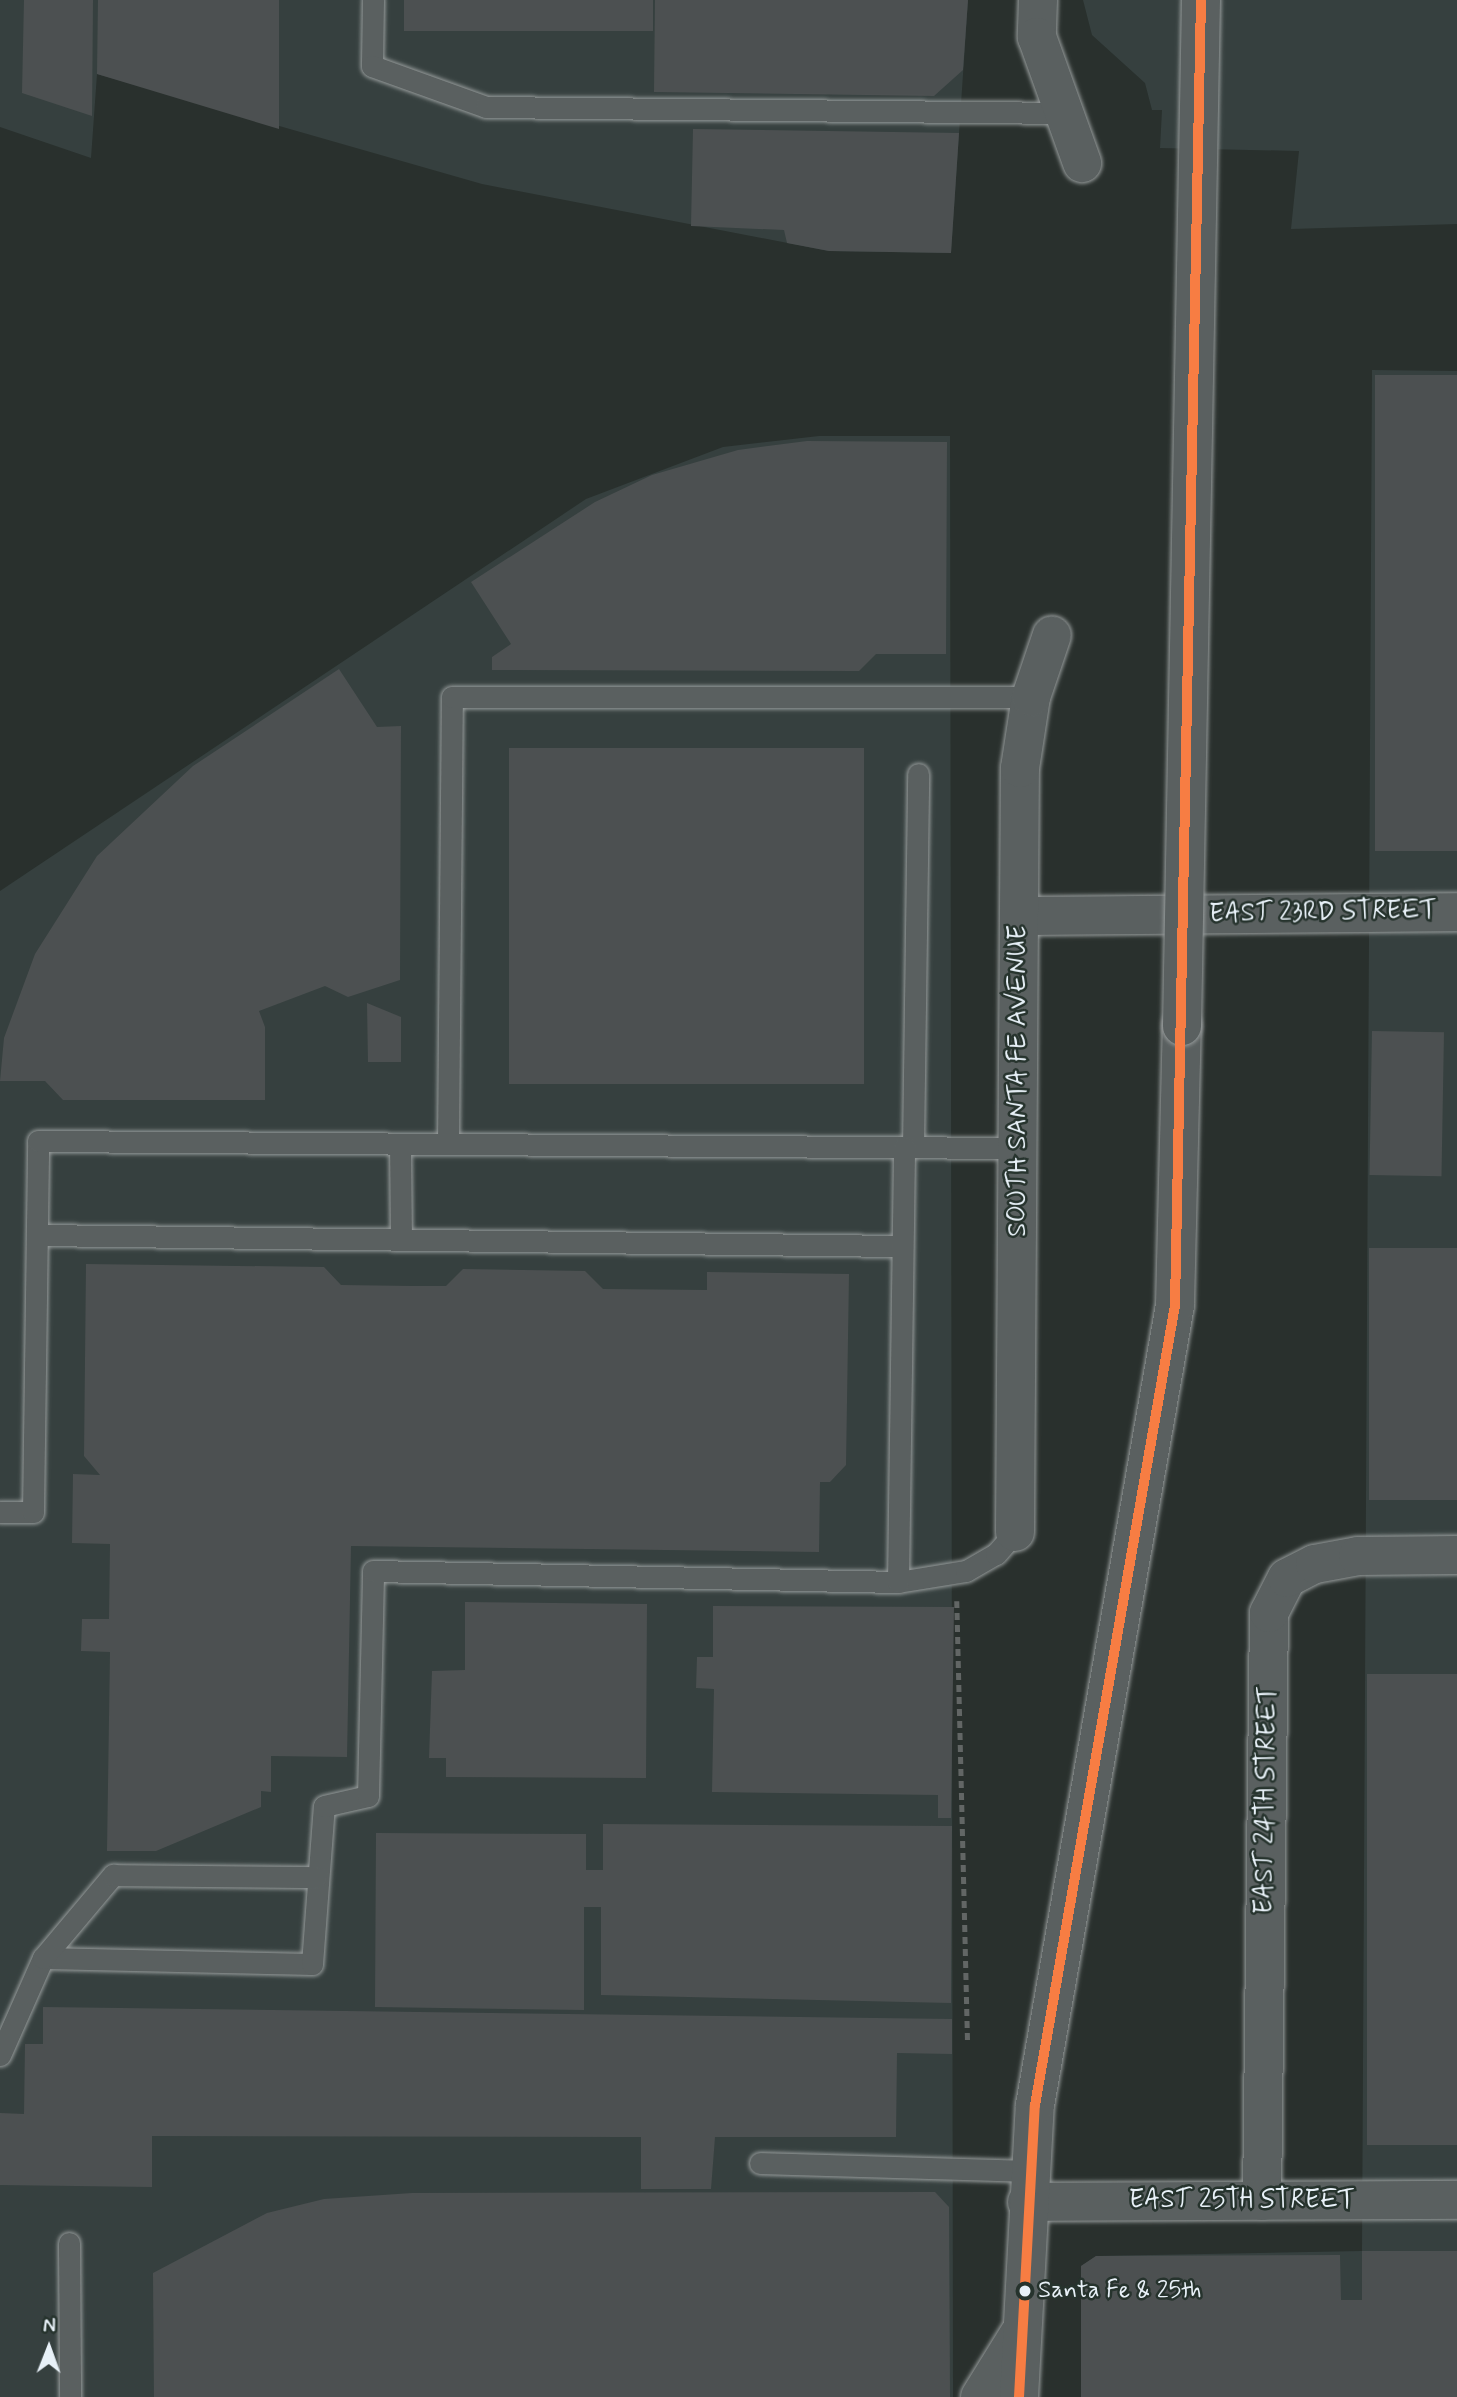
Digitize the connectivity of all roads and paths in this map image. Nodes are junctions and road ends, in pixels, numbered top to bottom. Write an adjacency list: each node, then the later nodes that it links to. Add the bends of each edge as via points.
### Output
1 (373, 0): 4 (lane, via 372,66 486,107)
2 (1038, 0): 4 (street, via 1037,37)
3 (1201, 0): 28 (street, bridge, via 1175,1305 1048,2017)
4 (1064, 113): 5 (street)
5 (1082, 163)
6 (1052, 635): 7 (street, SOUTH SANTA FE AVENUE)
7 (1031, 697): 10 (street, SOUTH SANTA FE AVENUE, via 1020,768); 12 (lane, via 452,697)
8 (918, 774): 13 (lane)
9 (1457, 912): 10 (street, EAST 23RD STREET)
10 (1021, 916): 14 (street, SOUTH SANTA FE AVENUE)
11 (400, 1143): 12 (lane); 15 (lane, via 38,1141); 16 (lane)
12 (447, 1144): 13 (lane)
13 (909, 1147): 14 (lane); 17 (lane)
14 (1019, 1148): 19 (street, SOUTH SANTA FE AVENUE)
15 (37, 1235): 16 (lane); 18 (lane, via 33,1512)
16 (401, 1239): 17 (lane)
17 (901, 1246): 22 (lane)
18 (0, 1512)
19 (1015, 1532): 21 (lane, via 996,1554)
20 (1457, 1555): 30 (street, EAST 24TH STREET, via 1358,1556 1315,1564 1287,1578 1272,1605)
21 (956, 1572): 22 (lane); 25 (path)
22 (898, 1581): 23 (lane, via 373,1571 369,1796 324,1807)
23 (316, 1877): 24 (lane, via 113,1875); 24 (lane, via 312,1964)
24 (43, 1958): 26 (lane)
25 (968, 2041)
26 (0, 2055)
27 (760, 2163): 28 (lane)
28 (1028, 2186): 30 (street, EAST 25TH STREET); 32 (street)
29 (1457, 2200): 30 (street, EAST 25TH STREET)
30 (1262, 2201)
31 (69, 2244): 33 (lane)
32 (1019, 2334): 34 (street); 35 (street)
33 (70, 2397)
34 (980, 2397)
35 (1019, 2397)

